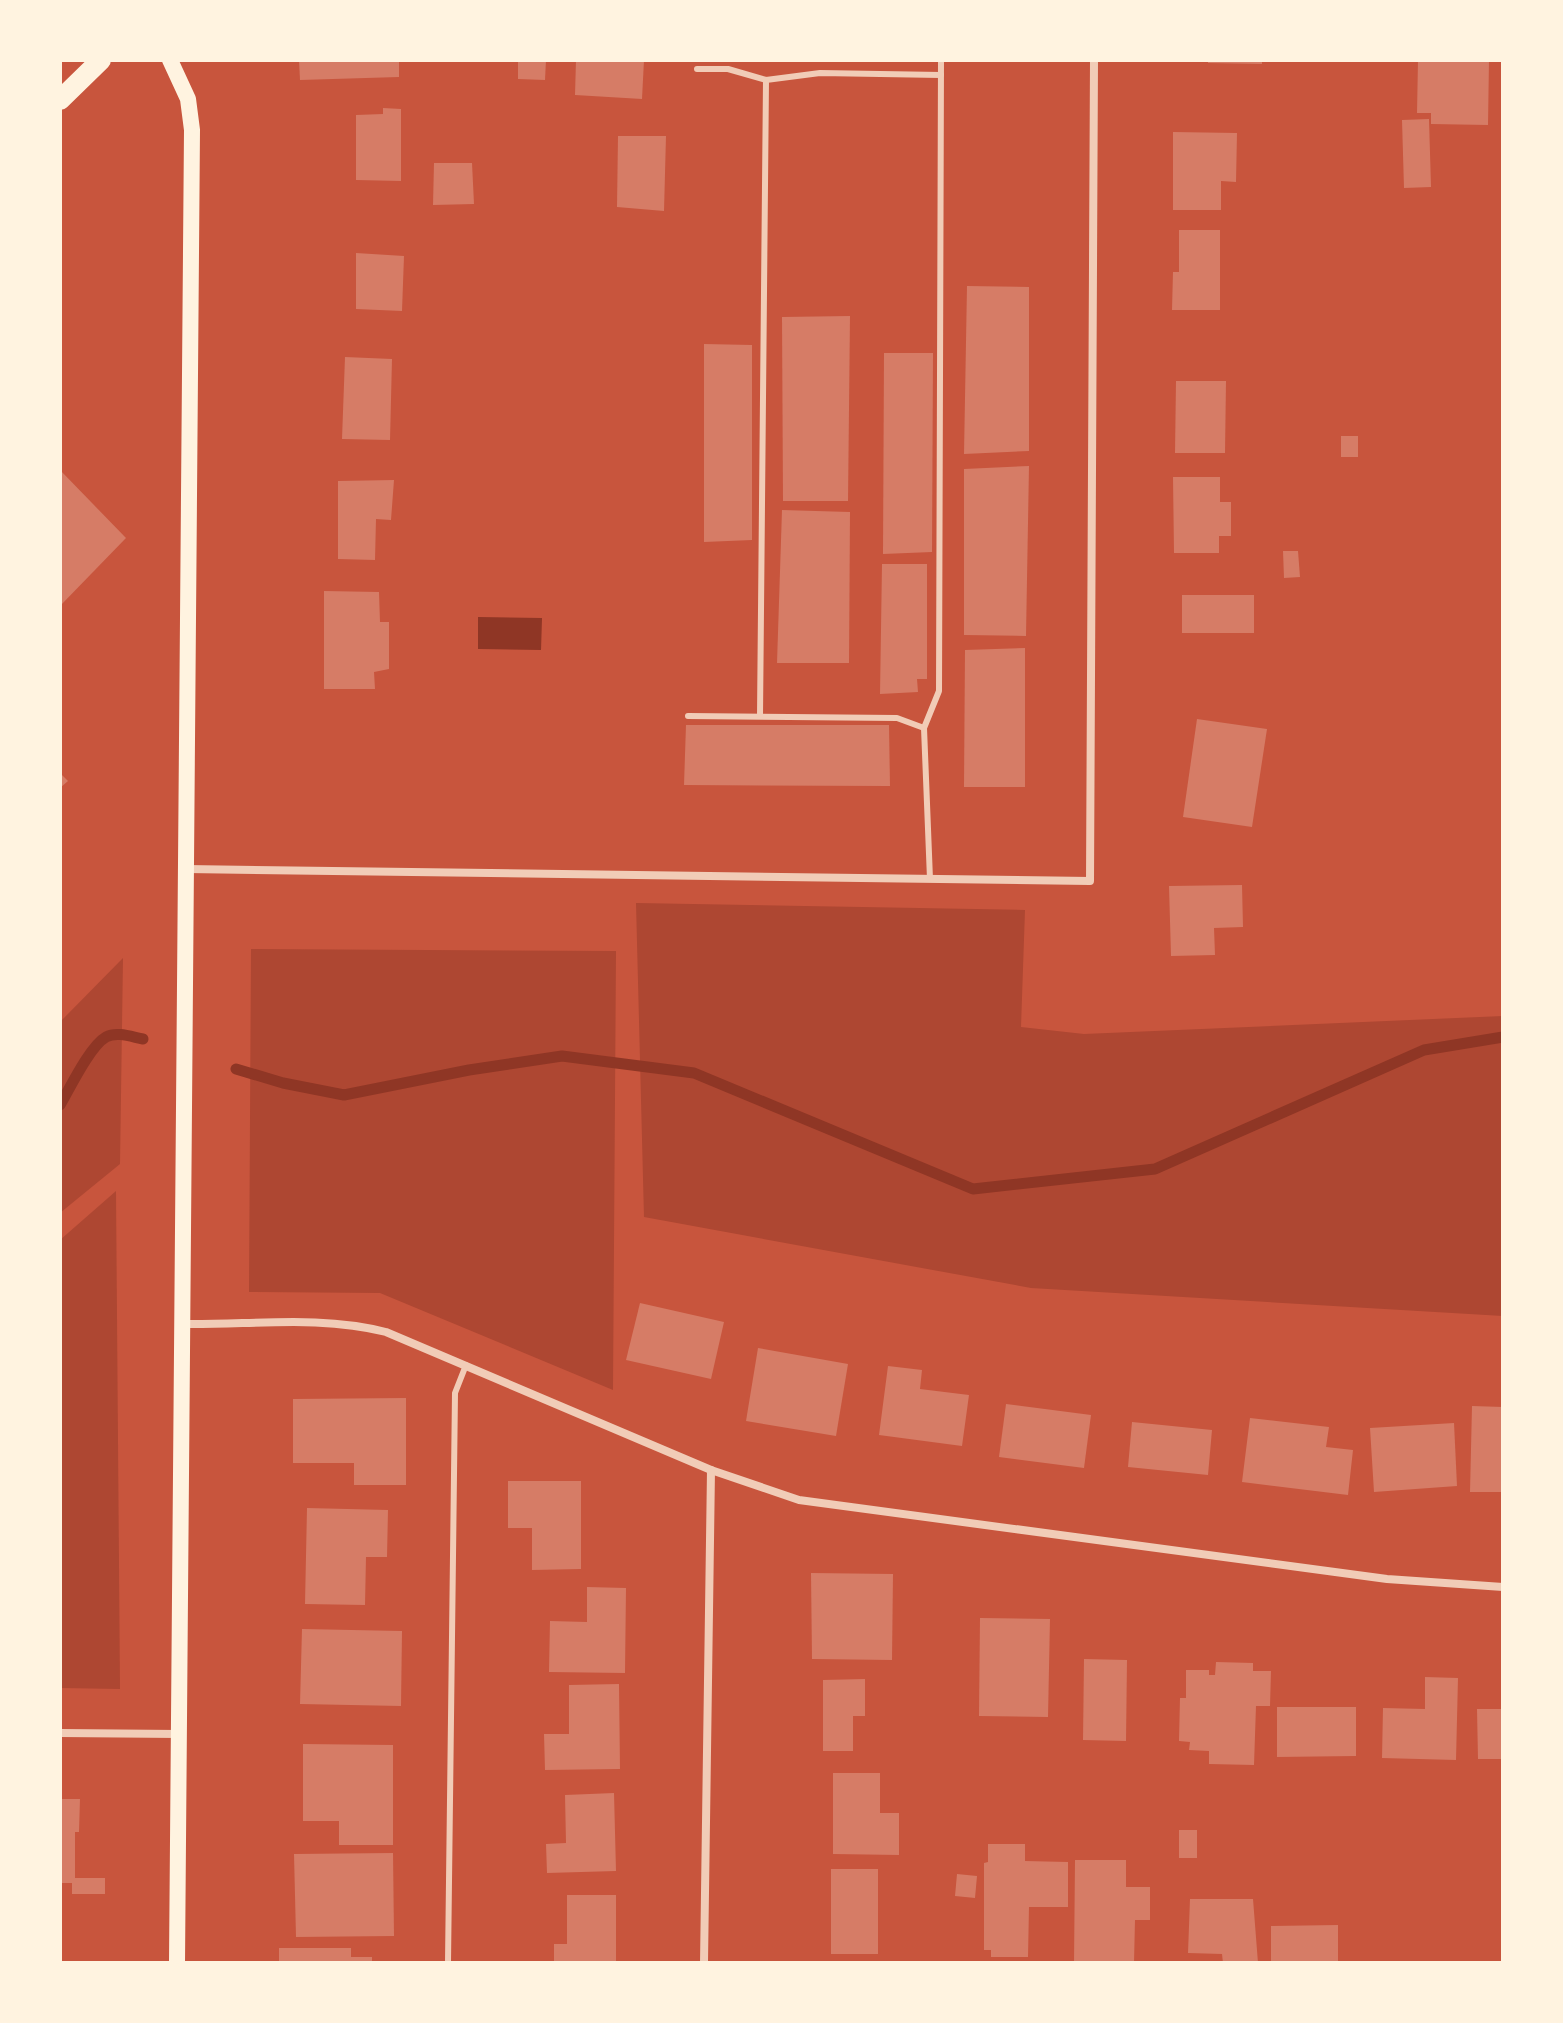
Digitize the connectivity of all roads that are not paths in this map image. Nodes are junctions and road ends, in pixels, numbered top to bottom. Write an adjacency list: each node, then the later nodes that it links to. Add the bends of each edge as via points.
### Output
1 (101, 60): 8 (main road)
2 (170, 60): 12 (main road, via 188,99 192,130)
3 (941, 60): 6 (lane)
4 (1094, 60): 13 (street, via 1090,881)
5 (697, 69): 7 (lane, via 728,69)
6 (941, 75): 7 (lane, via 820,73); 11 (lane, via 939,691)
7 (766, 80): 10 (lane)
8 (60, 100)
9 (688, 716): 10 (lane)
10 (760, 716): 11 (lane, via 897,718)
11 (924, 728): 13 (lane)
12 (186, 869): 13 (street); 14 (main road)
13 (930, 879)
14 (184, 1324): 15 (street, via 360,1325); 19 (main road)
15 (466, 1365): 16 (street); 21 (lane, via 455,1393)
16 (711, 1470): 17 (street, via 799,1500 1387,1579); 22 (street)
17 (1503, 1587)
18 (60, 1733): 19 (street)
19 (179, 1734): 20 (main road)
20 (177, 1963)
21 (448, 1963)
22 (704, 1963)

